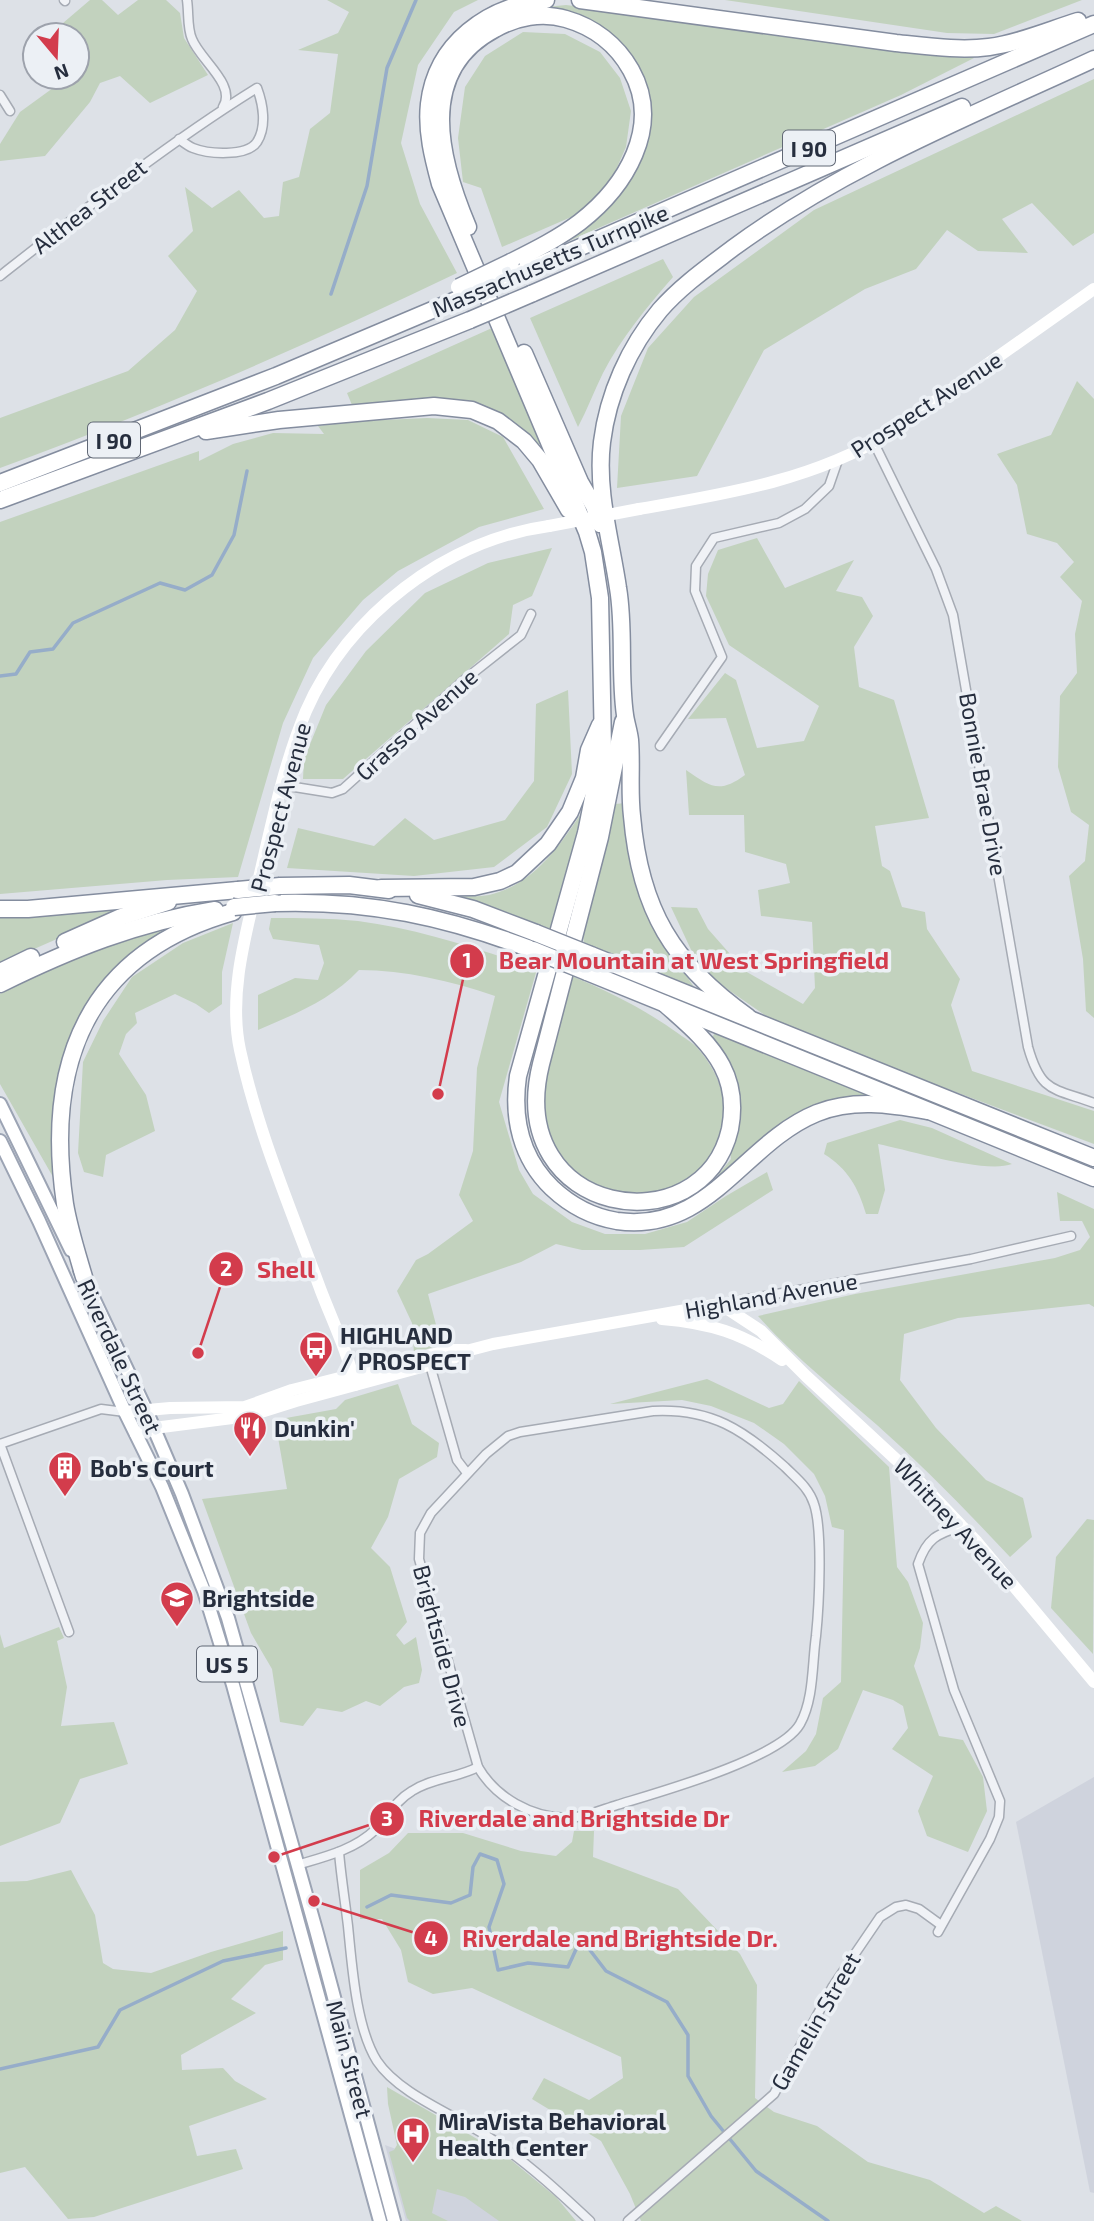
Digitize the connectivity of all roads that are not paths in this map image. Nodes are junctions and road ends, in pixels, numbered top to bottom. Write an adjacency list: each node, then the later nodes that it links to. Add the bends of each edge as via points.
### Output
1 (187, 0): 10 (street, via 191,38 227,92)
2 (546, 0): 21 (highway, via 493,13 450,50 431,91 429,137 449,209)
3 (580, 0): 4 (highway, via 896,43 967,48 1004,44)
4 (1094, 15)
5 (1094, 24): 12 (highway, Massachusetts Turnpike / I 90)
6 (1094, 49): 15 (highway, Massachusetts Turnpike / I 90, bridge, via 470,320)
7 (1094, 59): 20 (highway, via 916,141 820,192 745,240 662,308 627,361 605,425 601,486)
8 (0, 95): 9 (street)
9 (10, 111)
10 (219, 111): 11 (street, Althea Street); 11 (street, Althea Street, via 257,88 263,110 258,141 242,150 216,154)
11 (179, 139): 13 (street, Althea Street)
12 (517, 267): 18 (highway, Massachusetts Turnpike / I 90, bridge, via 227,396); 20 (highway, via 591,212 623,177 639,142 641,96 626,62 600,34 565,18 515,20 470,47 447,84 441,139 467,224)
13 (0, 276)
14 (1094, 289): 16 (main road, Prospect Avenue)
15 (178, 434): 19 (highway, Massachusetts Turnpike / I 90); 21 (highway, via 279,419 434,407 472,410 506,426 532,449)
16 (874, 443): 17 (main road, Prospect Avenue); 35 (street, Bonnie Brae Drive, via 936,569 953,615 1033,1064 1044,1082)
17 (838, 460): 25 (street, via 829,486 805,509 779,523 714,538 696,566 695,591 722,657); 26 (main road, Prospect Avenue, bridge, via 756,486 499,538 455,556 416,579 355,635 321,682 296,737)
18 (0, 483)
19 (0, 500)
20 (610, 549): 23 (highway, via 619,590)
21 (593, 552): 24 (highway, via 600,607)
22 (531, 614): 26 (street, Grasso Avenue, via 520,635 340,791)
23 (625, 715): 33 (highway, via 535,1096 539,1130 552,1159 575,1183 605,1198 644,1201 684,1190 716,1161 729,1133 732,1101 721,1064); 34 (highway, via 635,846 653,909 692,970)
24 (603, 720): 27 (highway, via 570,812 548,844 525,866 508,878 483,886); 37 (highway, via 595,794 518,1076 517,1119 522,1142 541,1177 585,1212 611,1220 649,1221 700,1203 785,1132 816,1114 865,1104)
25 (660, 747)
26 (282, 785): 50 (main road, Prospect Avenue, via 239,975 239,1045 251,1097)
27 (381, 888): 28 (highway, bridge, via 280,886); 34 (highway, bridge, via 449,902)
28 (207, 893): 29 (highway); 31 (highway, via 121,917)
29 (0, 909)
30 (234, 910): 32 (highway, via 162,920 117,933); 33 (highway, bridge, via 332,902 404,911 468,926); 42 (highway, via 175,934 133,961 107,987 78,1039 63,1099 61,1163 66,1207)
31 (0, 972)
32 (0, 984)
33 (664, 1004): 37 (highway)
34 (748, 1017): 39 (highway)
35 (1094, 1103)
36 (0, 1104): 42 (main road, Riverdale Street / US 5)
37 (927, 1111): 40 (highway)
38 (0, 1140): 52 (main road, Riverdale Street / US 5)
39 (1094, 1158)
40 (1094, 1178)
41 (1071, 1236): 44 (street, Highland Avenue)
42 (84, 1277): 51 (main road, Riverdale Street / US 5)
43 (720, 1304): 44 (main road, Whitney Avenue); 45 (main road, Highland Avenue)
44 (738, 1306): 46 (main road); 49 (main road, Whitney Avenue)
45 (644, 1318): 46 (main road, Whitney Avenue); 47 (main road, Highland Avenue)
46 (725, 1329): 49 (main road, Whitney Avenue)
47 (470, 1350): 48 (main road, Highland Avenue); 50 (main road, Highland Avenue, via 450,1350)
48 (430, 1365): 50 (main road, Highland Avenue); 56 (street, via 457,1460)
49 (806, 1376): 57 (main road, Whitney Avenue)
50 (354, 1380): 51 (main road, Highland Avenue, via 292,1390 245,1406); 53 (main road, Highland Avenue, via 236,1419)
51 (146, 1410): 52 (main road, Highland Avenue); 53 (main road, Riverdale Street / US 5)
52 (125, 1412): 54 (main road, Riverdale Street / US 5); 55 (street, via 102,1409)
53 (154, 1428): 54 (main road, Highland Avenue); 62 (main road, Riverdale Street / US 5, via 228,1618)
54 (136, 1434): 64 (main road, Riverdale Street / US 5, via 180,1527 211,1612)
55 (0, 1444): 58 (street)
56 (467, 1473): 60 (street, Brightside Drive, via 426,1520 418,1550); 60 (street, Brightside Drive, via 503,1438 520,1432 660,1410 696,1414 753,1439 809,1490 816,1507 819,1540 817,1625 807,1704 799,1726 761,1754 676,1787 577,1817 525,1809 494,1788)
57 (962, 1526): 59 (main road, Whitney Avenue); 68 (street, Gamelin Street, via 937,1534 923,1549 918,1564 954,1690 1000,1801 990,1839 940,1928 919,1909 906,1905 880,1917 833,1986 774,2094)
58 (69, 1632)
59 (1094, 1682)
60 (478, 1768): 61 (street, via 415,1789 364,1839)
61 (339, 1852): 62 (street); 67 (street, via 354,1981 369,2045 378,2061 391,2078 499,2144)
62 (297, 1865): 63 (main road, Riverdale Street / US 5)
63 (306, 1898): 66 (main road, Main Street / US 5)
64 (293, 1902): 65 (main road, Main Street / US 5)
65 (380, 2221)
66 (394, 2221)
67 (590, 2221)
68 (628, 2221)

